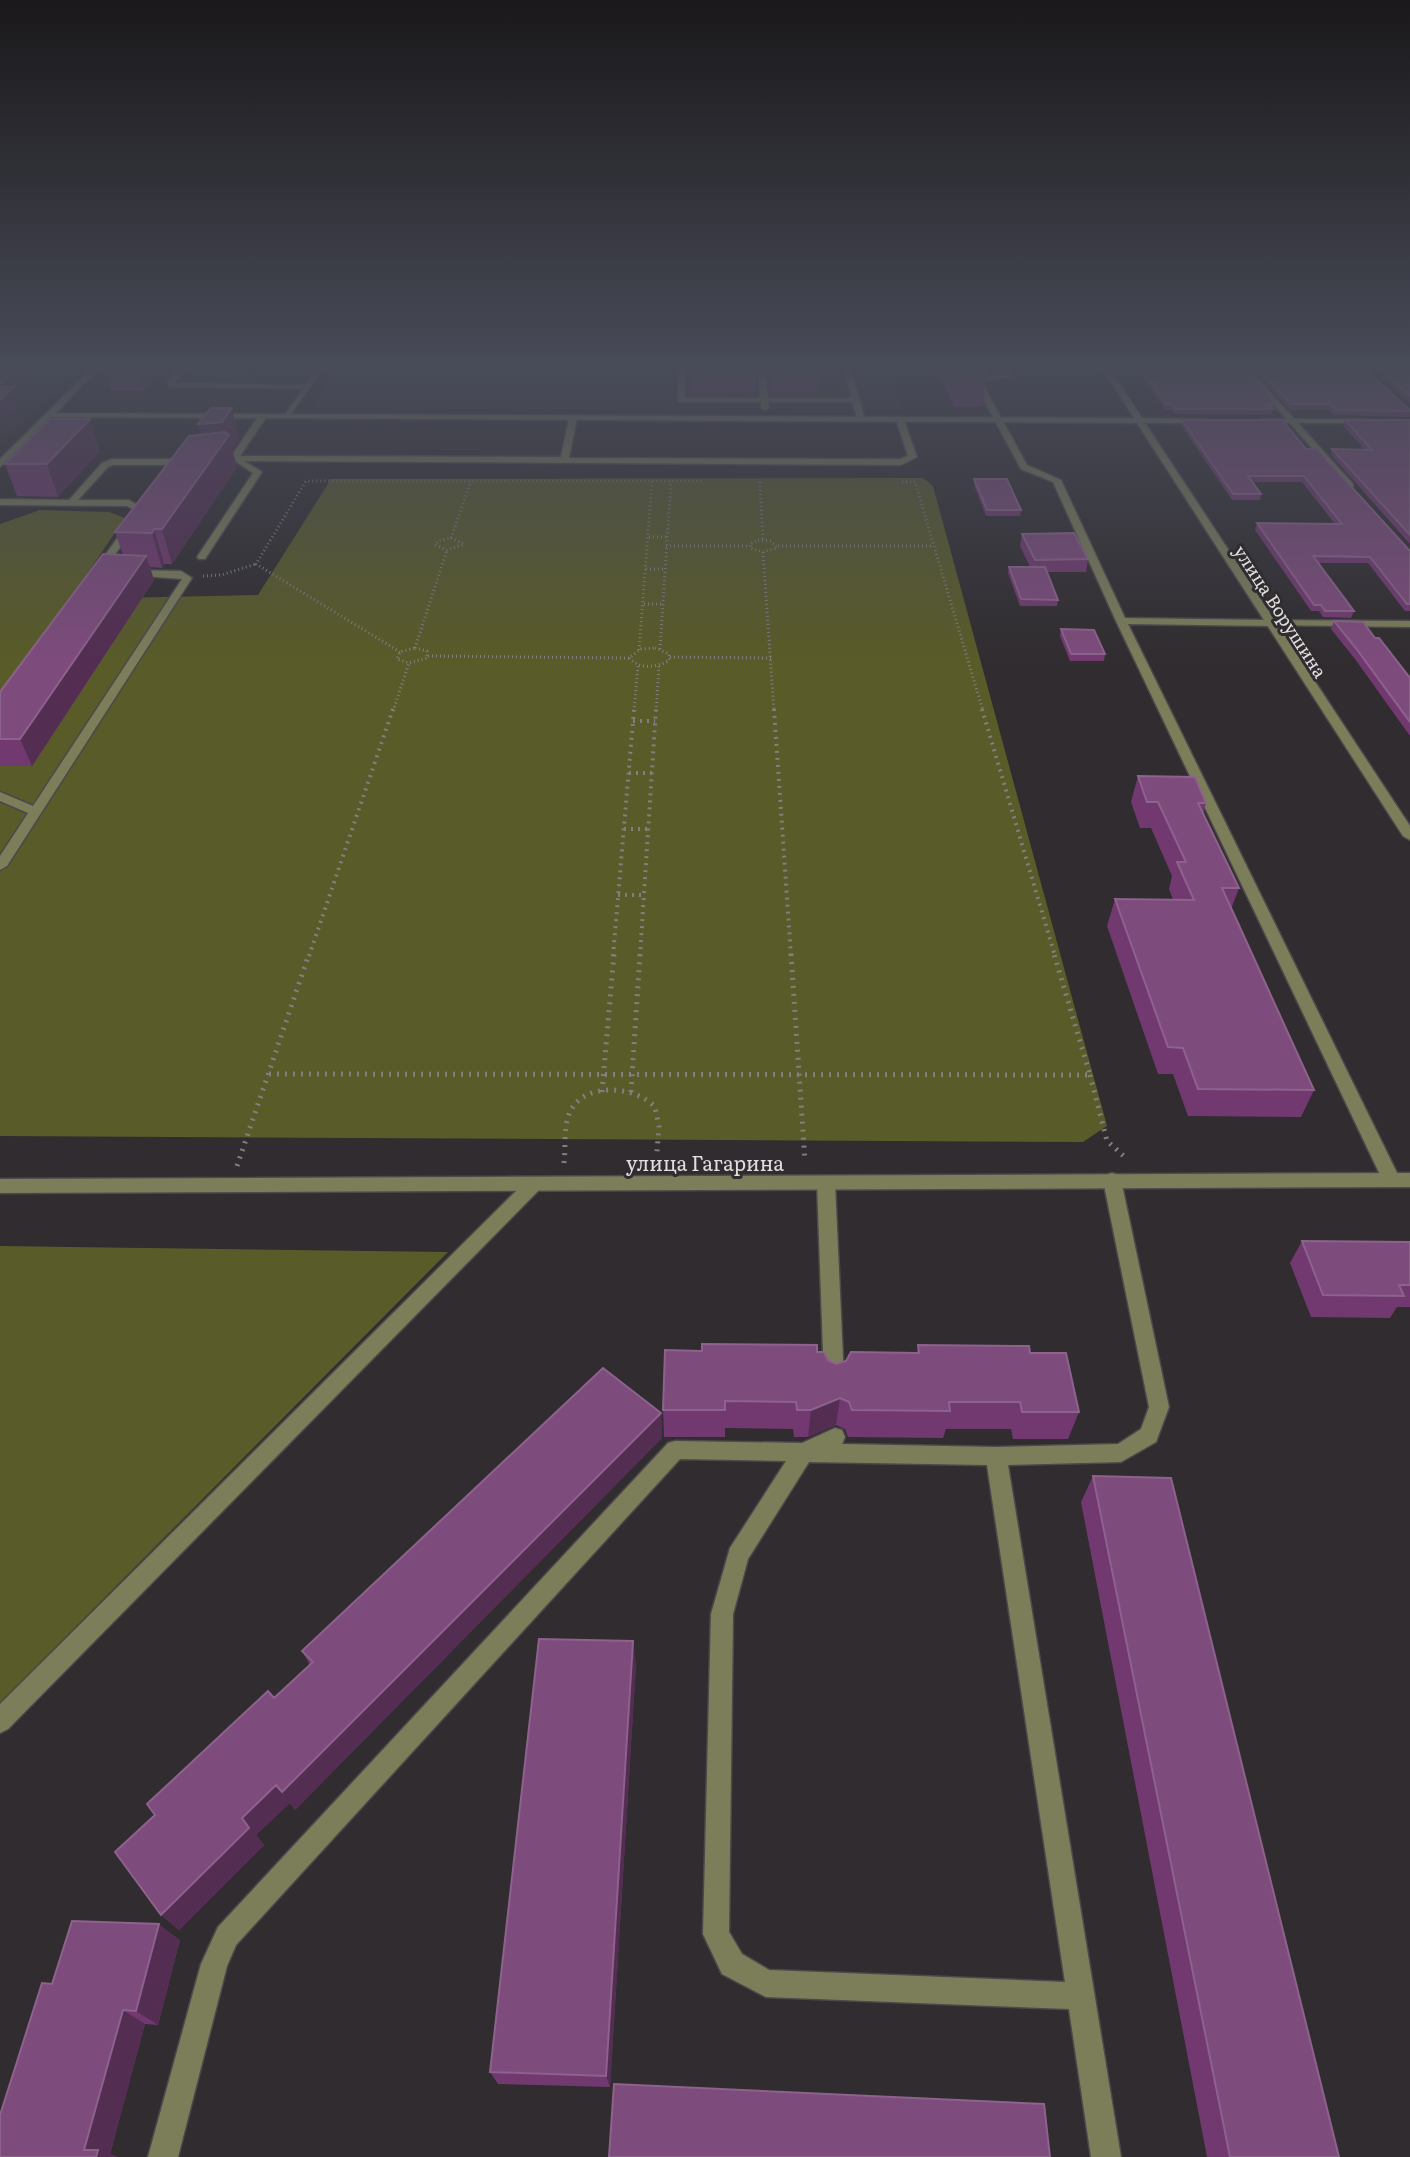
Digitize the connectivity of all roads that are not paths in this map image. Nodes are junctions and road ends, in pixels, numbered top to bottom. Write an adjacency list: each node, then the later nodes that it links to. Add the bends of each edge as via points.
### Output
1 (111, 463): 8 (street)
2 (242, 463): 9 (street, via 258,472)
3 (1022, 463): 12 (street, via 1057,480)
4 (1166, 463): 13 (street, улица Ворушина)
5 (1329, 463): 6 (street)
6 (1361, 499)
7 (0, 502): 8 (street)
8 (71, 503): 11 (street, via 129,503 142,510 105,571)
9 (202, 557)
10 (124, 573): 16 (street, via 187,575)
11 (91, 582)
12 (1121, 621): 13 (street); 20 (street)
13 (1269, 623): 14 (street); 17 (street, улица Ворушина)
14 (1410, 624)
15 (0, 796): 16 (street)
16 (35, 811): 18 (street)
17 (1410, 836)
18 (0, 866)
19 (1112, 1180): 20 (street, улица Гагарина); 21 (street, улица Гагарина); 27 (street, via 1159,1407 1149,1435 1121,1453)
20 (1401, 1180)
21 (816, 1183): 22 (street, улица Гагарина); 24 (street)
22 (534, 1184): 23 (street, улица Гагарина); 28 (street)
23 (0, 1186)
24 (834, 1380)
25 (835, 1437): 26 (street)
26 (804, 1452): 27 (street); 29 (street, via 738,1555 722,1614 716,1934 732,1964 766,1983); 30 (street, via 675,1450 227,1936 214,1964)
27 (996, 1456): 29 (street)
28 (0, 1721)
29 (1080, 1996): 31 (street)
30 (163, 2157)
31 (1106, 2157)

